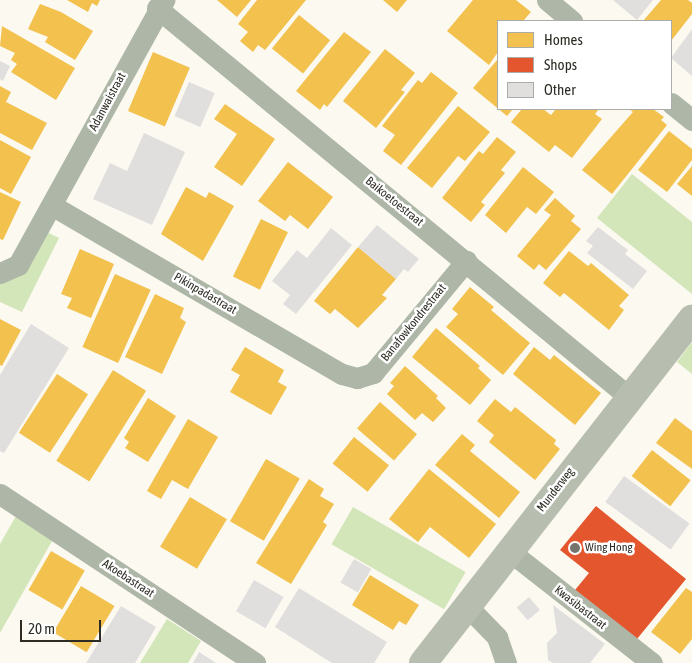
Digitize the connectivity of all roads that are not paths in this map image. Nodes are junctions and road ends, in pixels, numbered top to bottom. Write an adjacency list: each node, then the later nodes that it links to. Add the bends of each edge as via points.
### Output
1 (547, 0): 3 (street)
2 (160, 4): 6 (street, Adanwaistraat); 7 (street, Baikoetoestraat)
3 (571, 20)
4 (672, 104): 5 (street)
5 (692, 120)
6 (53, 206): 8 (street, Adanwaistraat, via 18,265); 10 (street, Pikinpadastraat, via 342,374)
7 (466, 260): 10 (street, Banafowkondrestraat, via 373,373); 11 (street, Baikoetoestraat)
8 (0, 272)
9 (692, 319): 11 (street, Munderweg)
10 (358, 378)
11 (629, 397): 13 (street, Munderweg)
12 (0, 494): 15 (street, Akoebastraat)
13 (508, 550): 14 (street, Munderweg); 18 (street, Kwasibastraat)
14 (466, 604): 16 (street, Munderweg); 17 (street, via 497,637)
15 (255, 663)
16 (423, 663)
17 (506, 663)
18 (652, 663)

